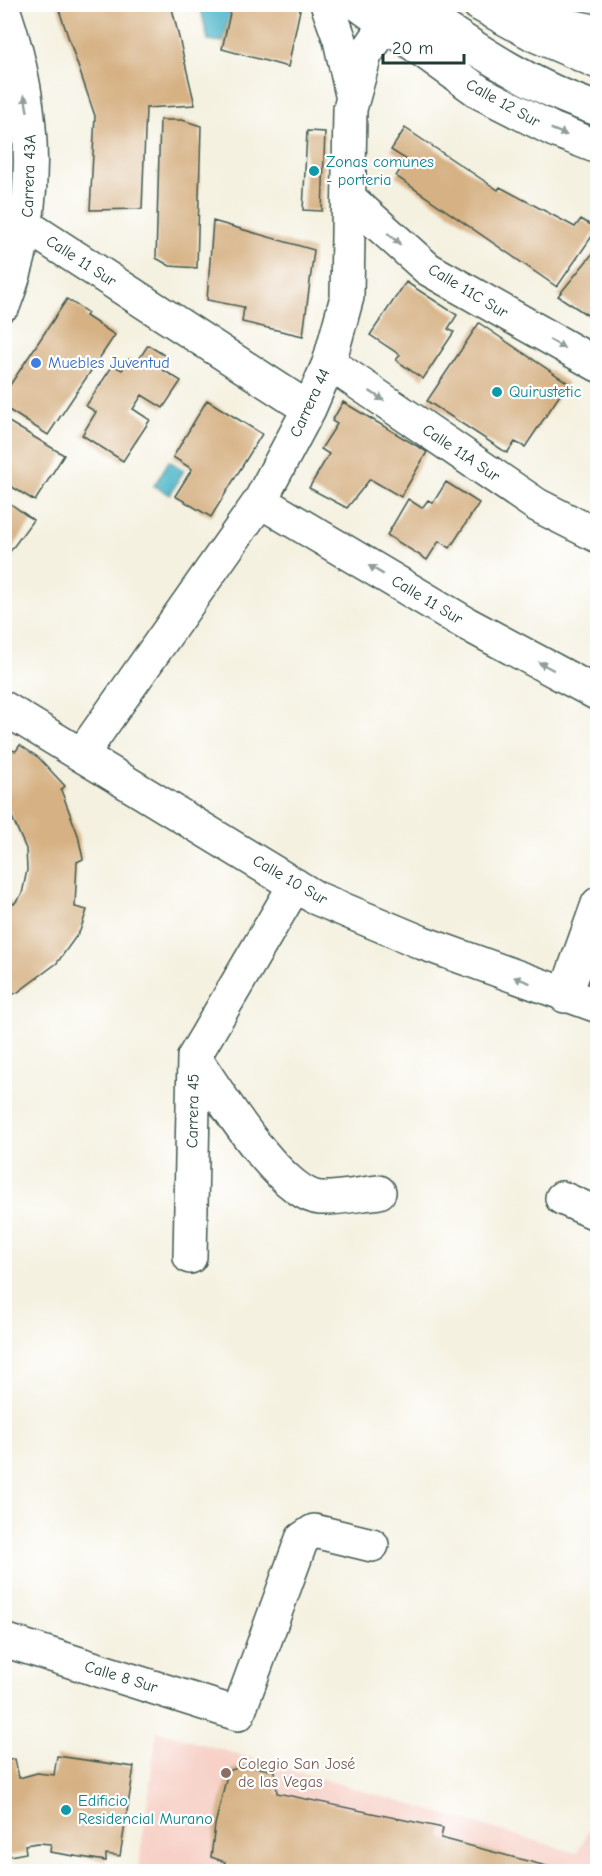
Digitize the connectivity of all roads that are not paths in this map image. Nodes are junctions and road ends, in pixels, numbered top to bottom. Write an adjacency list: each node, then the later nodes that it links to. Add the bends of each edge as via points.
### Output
1 (327, 4): 8 (street)
2 (358, 4): 5 (street, Calle 12 Sur)
3 (479, 4): 6 (street); 7 (street, via 535,35)
4 (4, 11): 12 (street, Carrera 43A, one-way to 4, via 32,186 32,132 16,46)
5 (398, 11): 8 (street, Carrera 44, via 365,55); 9 (street, Calle 12 Sur, via 569,100); 10 (street, Calle 12 Sur, one-way to 10, via 482,93 544,126)
6 (597, 32)
7 (597, 62)
8 (353, 98): 11 (street, Carrera 44)
9 (597, 109)
10 (597, 147)
11 (350, 200): 14 (street, Carrera 44, via 347,297); 15 (street, Calle 11C Sur, one-way to 15, via 428,269)
12 (16, 218): 13 (street, Carrera 43A); 16 (street, Calle 11 Sur)
13 (4, 304)
14 (329, 363): 16 (street, Carrera 44); 18 (street, Calle 11A Sur, one-way to 18)
15 (597, 365)
16 (309, 409): 17 (street, Carrera 44)
17 (260, 501): 19 (street, Calle 11 Sur, one-way to 17, via 467,624); 21 (street, Carrera 44)
18 (597, 536)
19 (597, 694)
20 (4, 708): 21 (street, Calle 10 Sur)
21 (82, 754): 22 (street, Calle 10 Sur)
22 (295, 885): 24 (street, Calle 10 Sur, one-way to 22, via 423,943 316,898); 26 (street, Carrera 45)
23 (597, 904): 24 (street)
24 (565, 996): 25 (street, Calle 10 Sur)
25 (597, 1006)
26 (194, 1057): 27 (street, via 268,1161 295,1189 319,1198); 30 (street, Carrera 45)
27 (379, 1192)
28 (562, 1198): 29 (street)
29 (597, 1214)
30 (190, 1257)
31 (372, 1545): 32 (street, Calle 8 Sur, via 314,1531 302,1539 238,1714)
32 (4, 1640)

